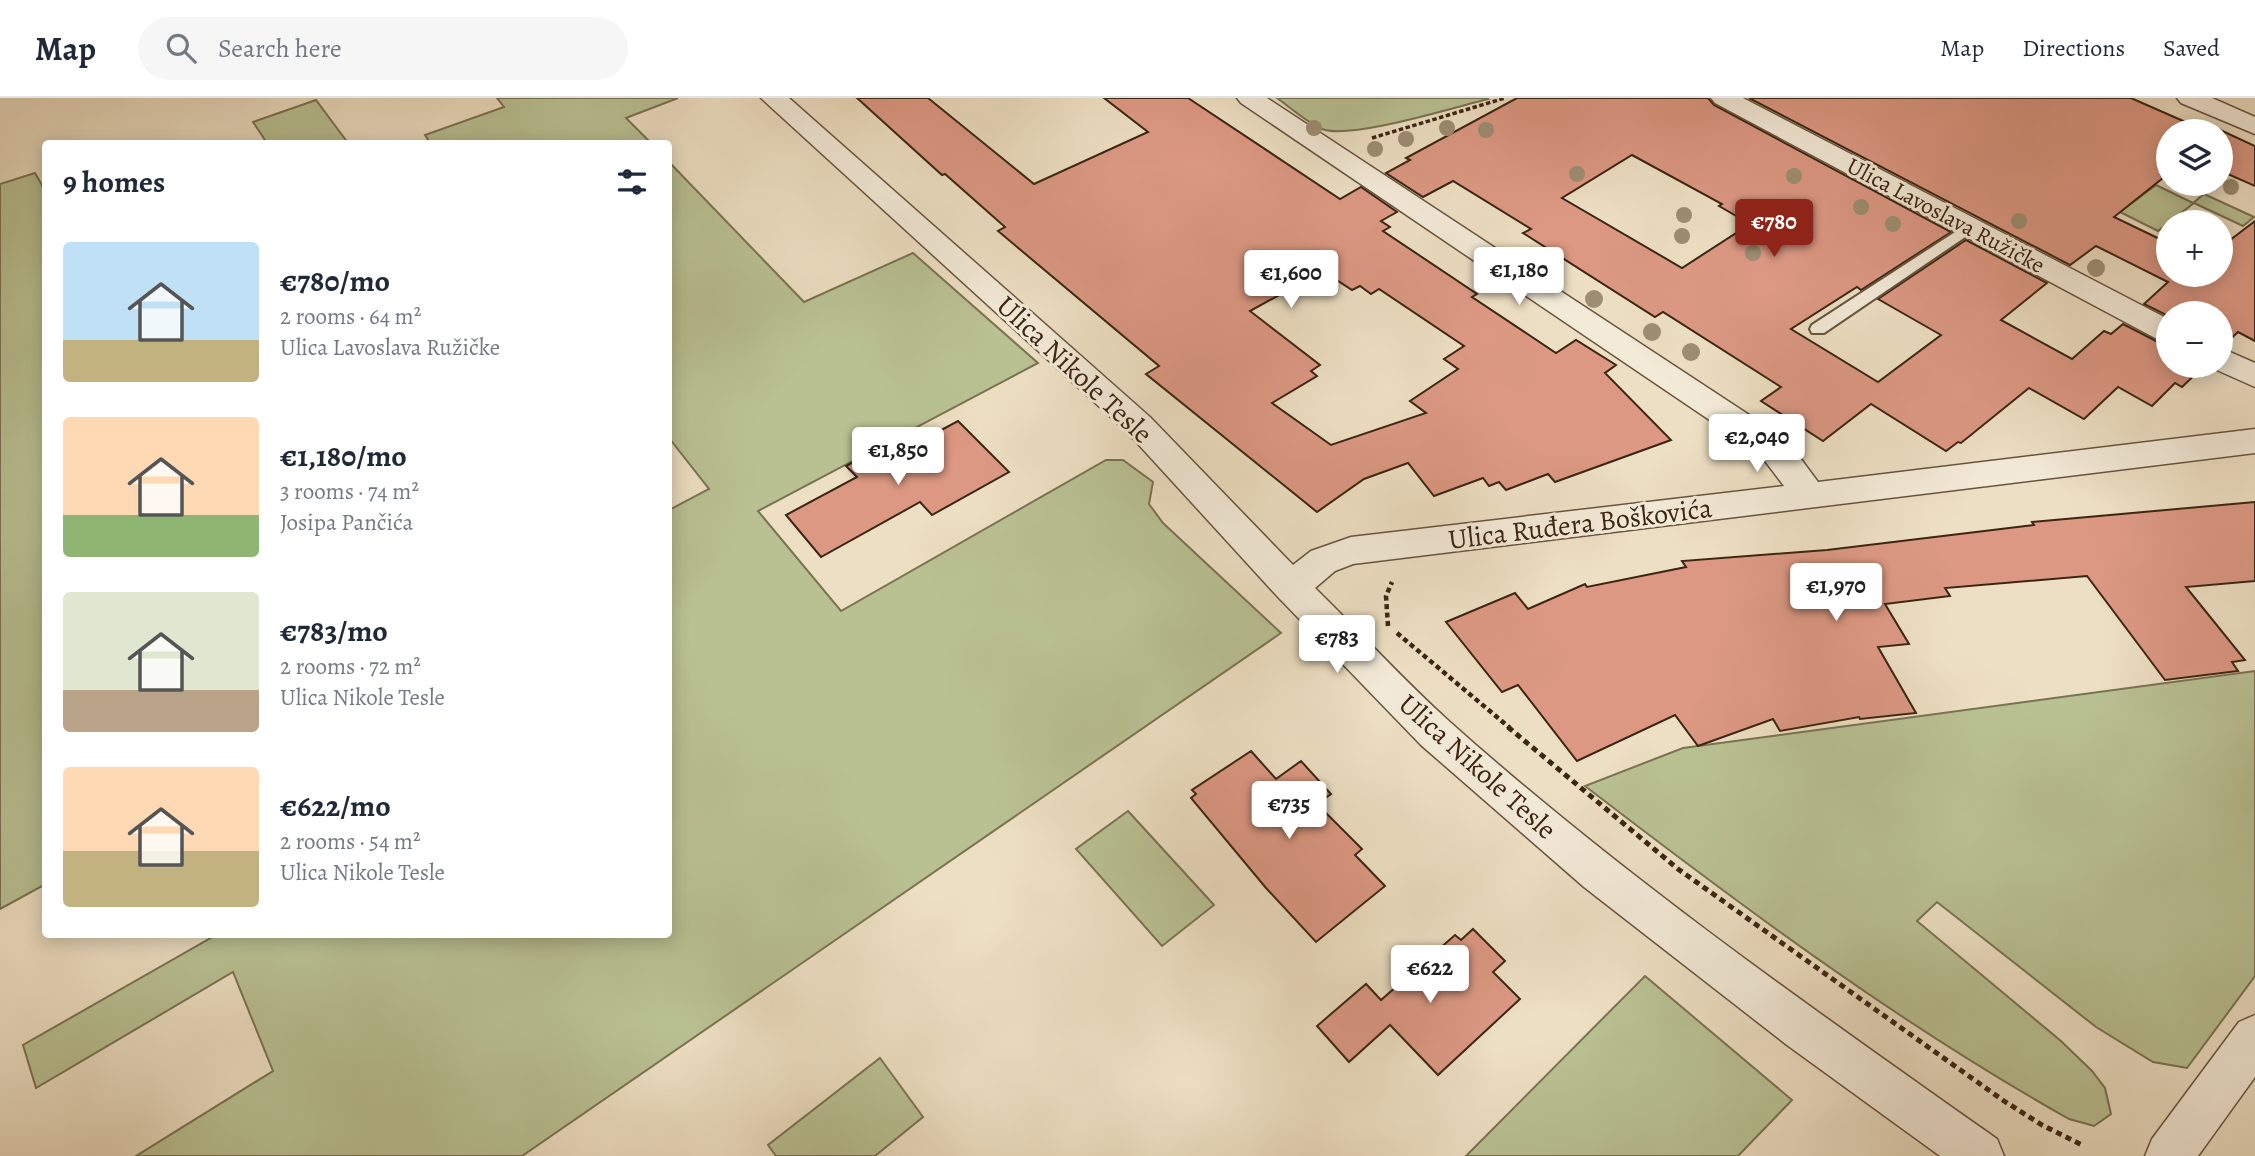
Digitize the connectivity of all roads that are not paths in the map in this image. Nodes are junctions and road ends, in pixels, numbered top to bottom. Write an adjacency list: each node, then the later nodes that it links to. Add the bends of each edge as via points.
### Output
1 (774, 98): 13 (street, Ulica Nikole Tesle, via 1139,425)
2 (1250, 98): 12 (street, via 1757,436 1777,452)
3 (1724, 98): 6 (street, Ulica Lavoslava Ružičke)
4 (2190, 98): 5 (street)
5 (2255, 126)
6 (1969, 228): 7 (street, Ulica Lavoslava Ružičke); 8 (lane)
7 (2156, 326)
8 (1818, 329)
9 (2233, 365): 10 (street)
10 (2255, 376)
11 (2255, 441): 12 (street, Ulica Ruđera Boškovića)
12 (1809, 495): 13 (street, Ulica Ruđera Boškovića, via 1351,551 1323,561)
13 (1291, 587): 15 (street, Ulica Nikole Tesle, via 1435,733 1599,873 1803,1030)
14 (2255, 1038): 16 (street)
15 (1980, 1156)
16 (2169, 1156)

